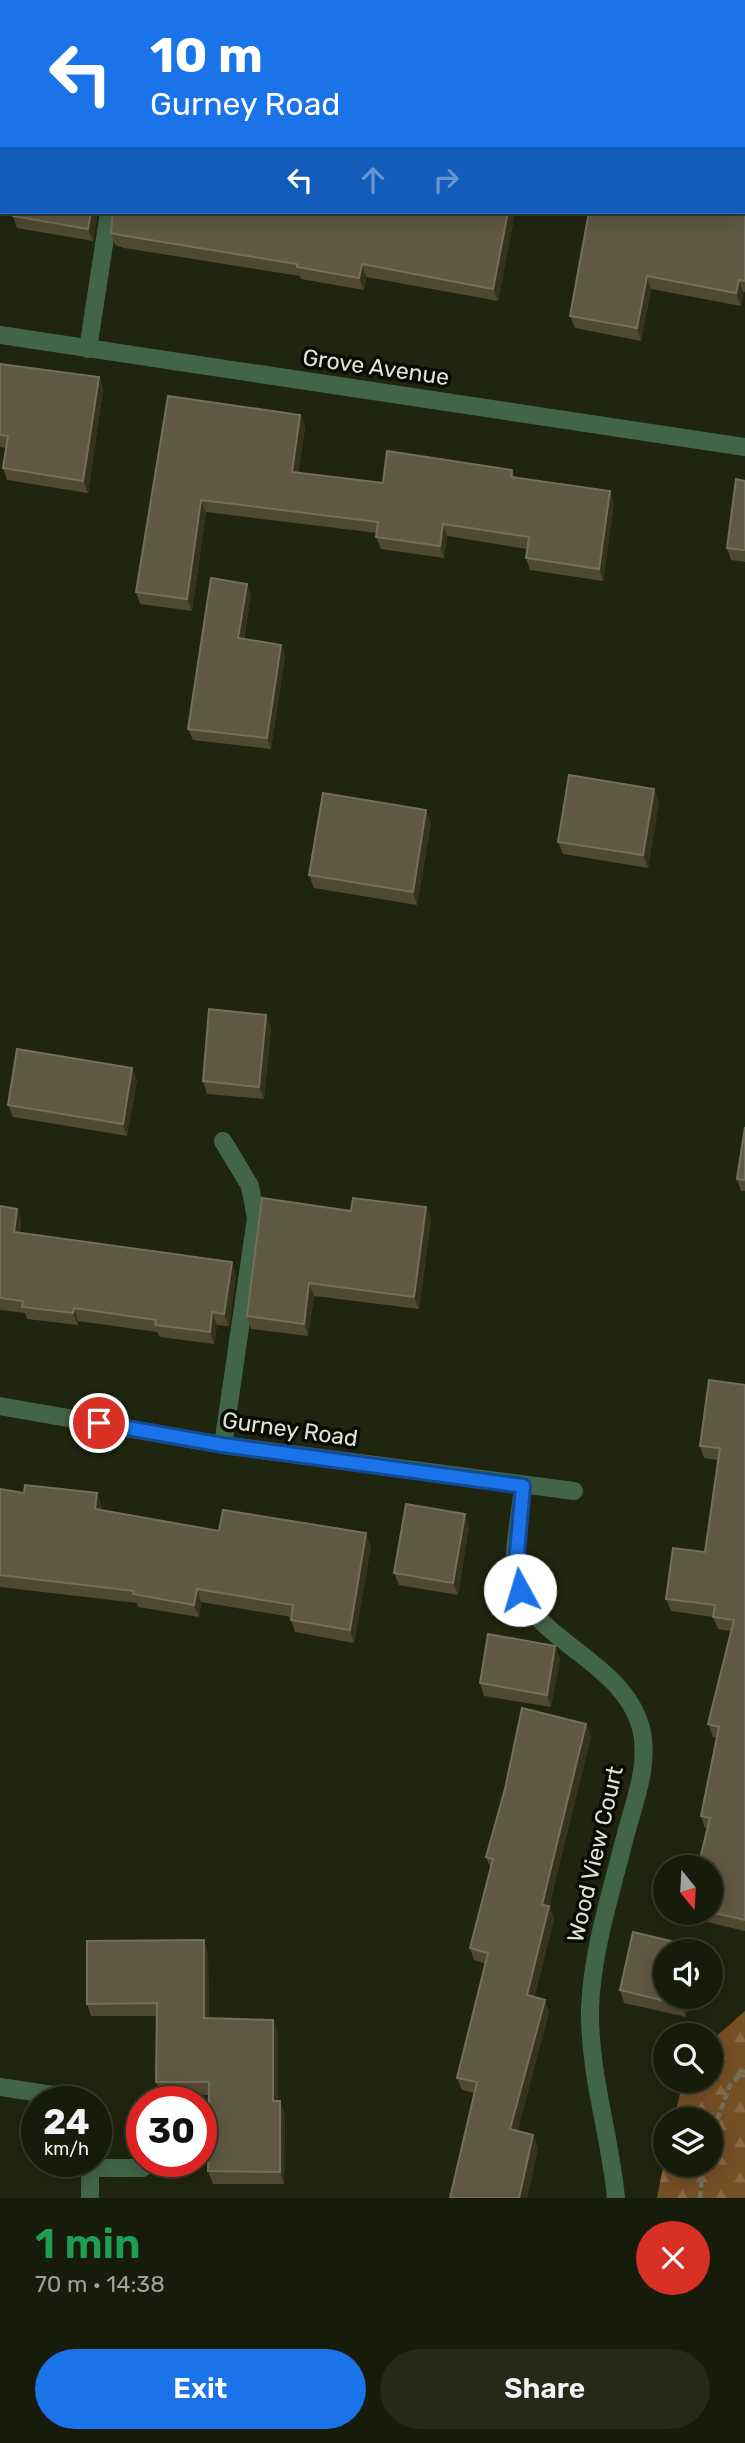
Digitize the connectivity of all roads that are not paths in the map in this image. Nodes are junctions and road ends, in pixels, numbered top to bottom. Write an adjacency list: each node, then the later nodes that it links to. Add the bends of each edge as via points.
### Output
1 (109, 214): 3 (street)
2 (0, 335): 3 (street, Grove Avenue)
3 (88, 349): 4 (street, Grove Avenue)
4 (745, 447)
5 (223, 1140): 7 (street, via 250,1186 256,1218)
6 (0, 1406): 7 (street, Gurney Road)
7 (223, 1445): 8 (street, Gurney Road)
8 (523, 1486): 9 (street, Gurney Road); 14 (street, Wood View Court, via 515,1575 525,1604 601,1668 628,1699 641,1729 642,1773 595,1963 590,2010)
9 (574, 1491)
10 (0, 2087): 11 (street)
11 (21, 2091)
12 (91, 2177): 13 (street)
13 (90, 2198)
14 (616, 2198)

